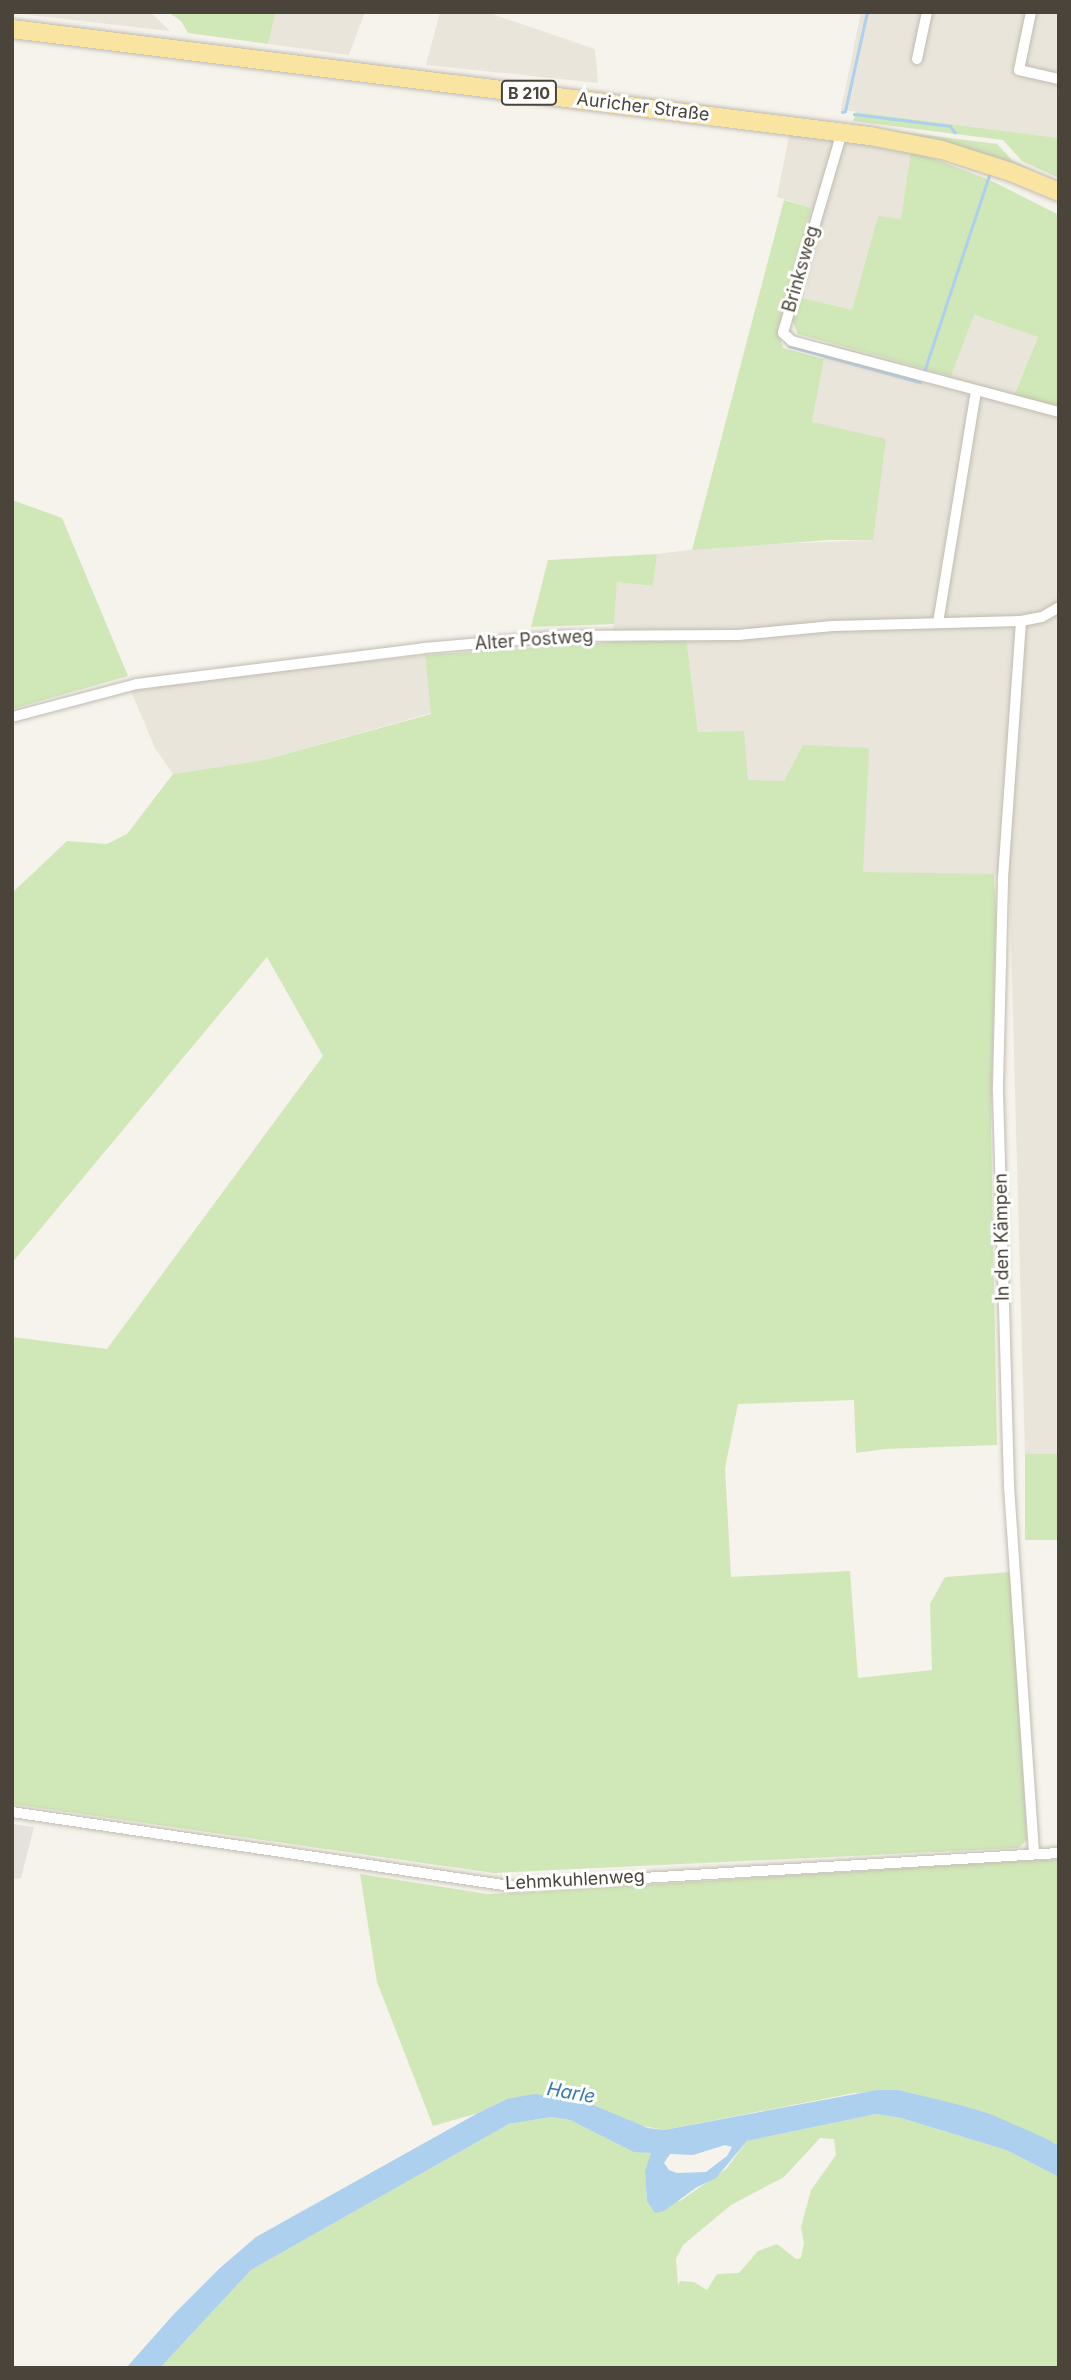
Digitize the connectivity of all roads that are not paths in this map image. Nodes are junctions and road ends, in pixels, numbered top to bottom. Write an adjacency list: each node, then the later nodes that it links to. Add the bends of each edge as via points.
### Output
1 (927, 12): 4 (street)
2 (1030, 13): 5 (street, via 1018,70)
3 (12, 29): 6 (main road, Auricher Straße / B 210)
4 (917, 59)
5 (1059, 79)
6 (842, 132): 7 (main road, Auricher Straße / B 210, via 942,150); 8 (street, Brinksweg, via 783,333 792,341)
7 (1059, 192)
8 (976, 392): 9 (street, Brinksweg); 12 (street)
9 (1059, 412)
10 (1059, 607): 11 (street, Alter Postweg, via 1042,617)
11 (1021, 621): 12 (street, Alter Postweg); 15 (street, In den Kämpen, via 1003,881 998,1091 1009,1486)
12 (938, 622): 13 (street, Alter Postweg, via 738,635 564,636 424,648 137,684)
13 (12, 717)
14 (12, 1811): 15 (street, Lehmkuhlenweg, via 510,1886)
15 (1034, 1853): 16 (street, Lehmkuhlenweg)
16 (1059, 1853)

